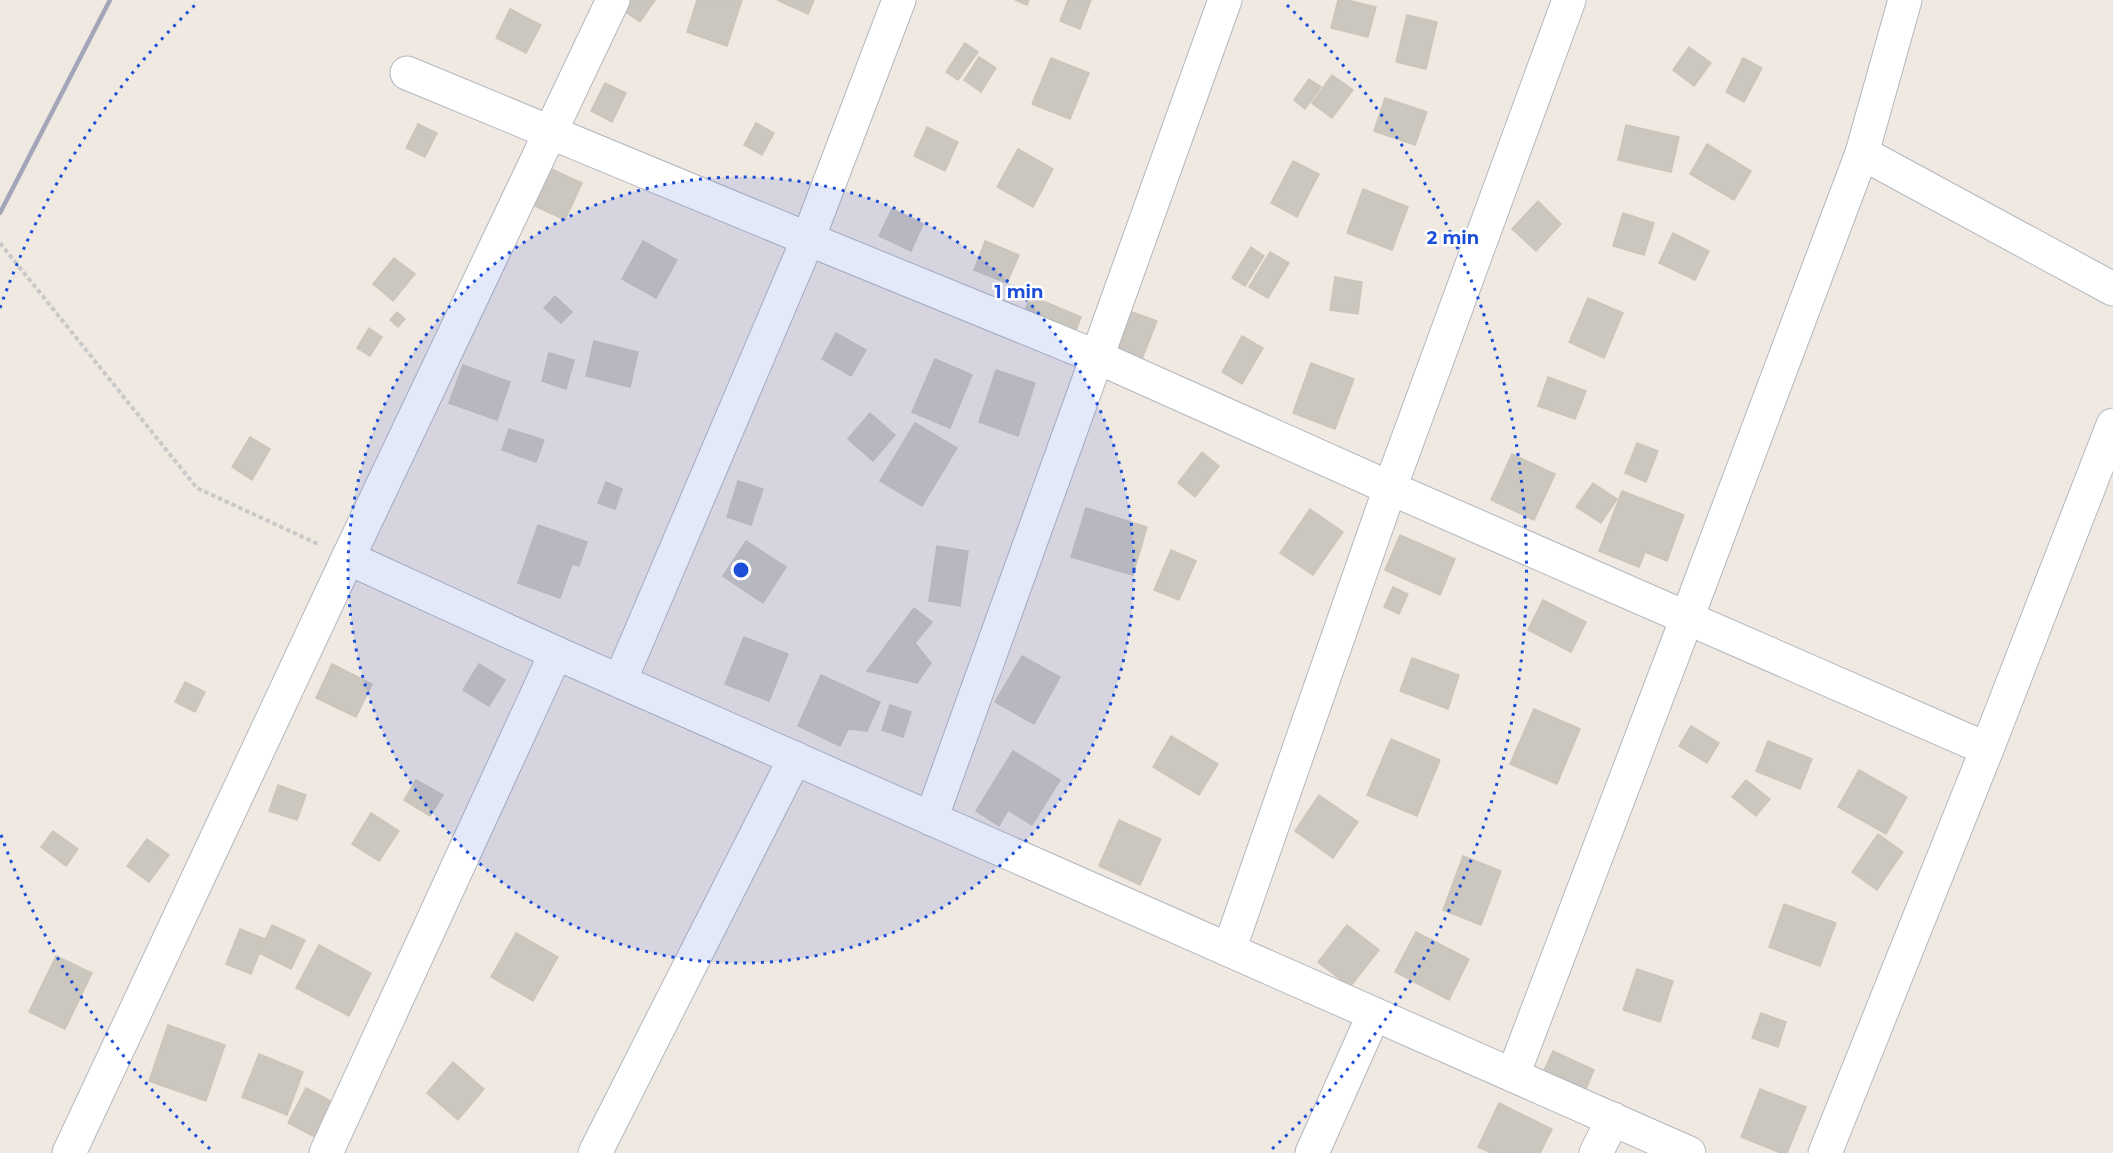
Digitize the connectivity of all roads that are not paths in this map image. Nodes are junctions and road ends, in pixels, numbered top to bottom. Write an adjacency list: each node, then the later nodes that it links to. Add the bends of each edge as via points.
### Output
1 (613, 0): 7 (street)
2 (899, 0): 9 (street)
3 (1225, 0): 11 (street)
4 (1569, 0): 13 (street)
5 (1905, 0): 8 (street)
6 (407, 73): 7 (street)
7 (549, 133): 9 (street); 14 (street)
8 (1862, 153): 10 (street); 15 (street)
9 (808, 239): 11 (street); 17 (street)
10 (2113, 289)
11 (1097, 357): 13 (street); 20 (street)
12 (2113, 425): 18 (street)
13 (1390, 488): 15 (street); 21 (street)
14 (348, 558): 16 (street); 25 (street)
15 (1687, 618): 18 (street); 23 (street)
16 (556, 653): 17 (street); 26 (street)
17 (620, 681): 19 (street)
18 (1987, 748): 31 (street)
19 (795, 758): 20 (street); 27 (street)
20 (932, 819): 21 (street)
21 (1229, 950): 22 (street)
22 (1374, 1014): 23 (street); 28 (street)
23 (1513, 1075): 24 (street)
24 (1612, 1119): 29 (street); 30 (street)
25 (69, 1153)
26 (326, 1153)
27 (595, 1153)
28 (1312, 1153)
29 (1596, 1153)
30 (1689, 1153)
31 (1825, 1153)

